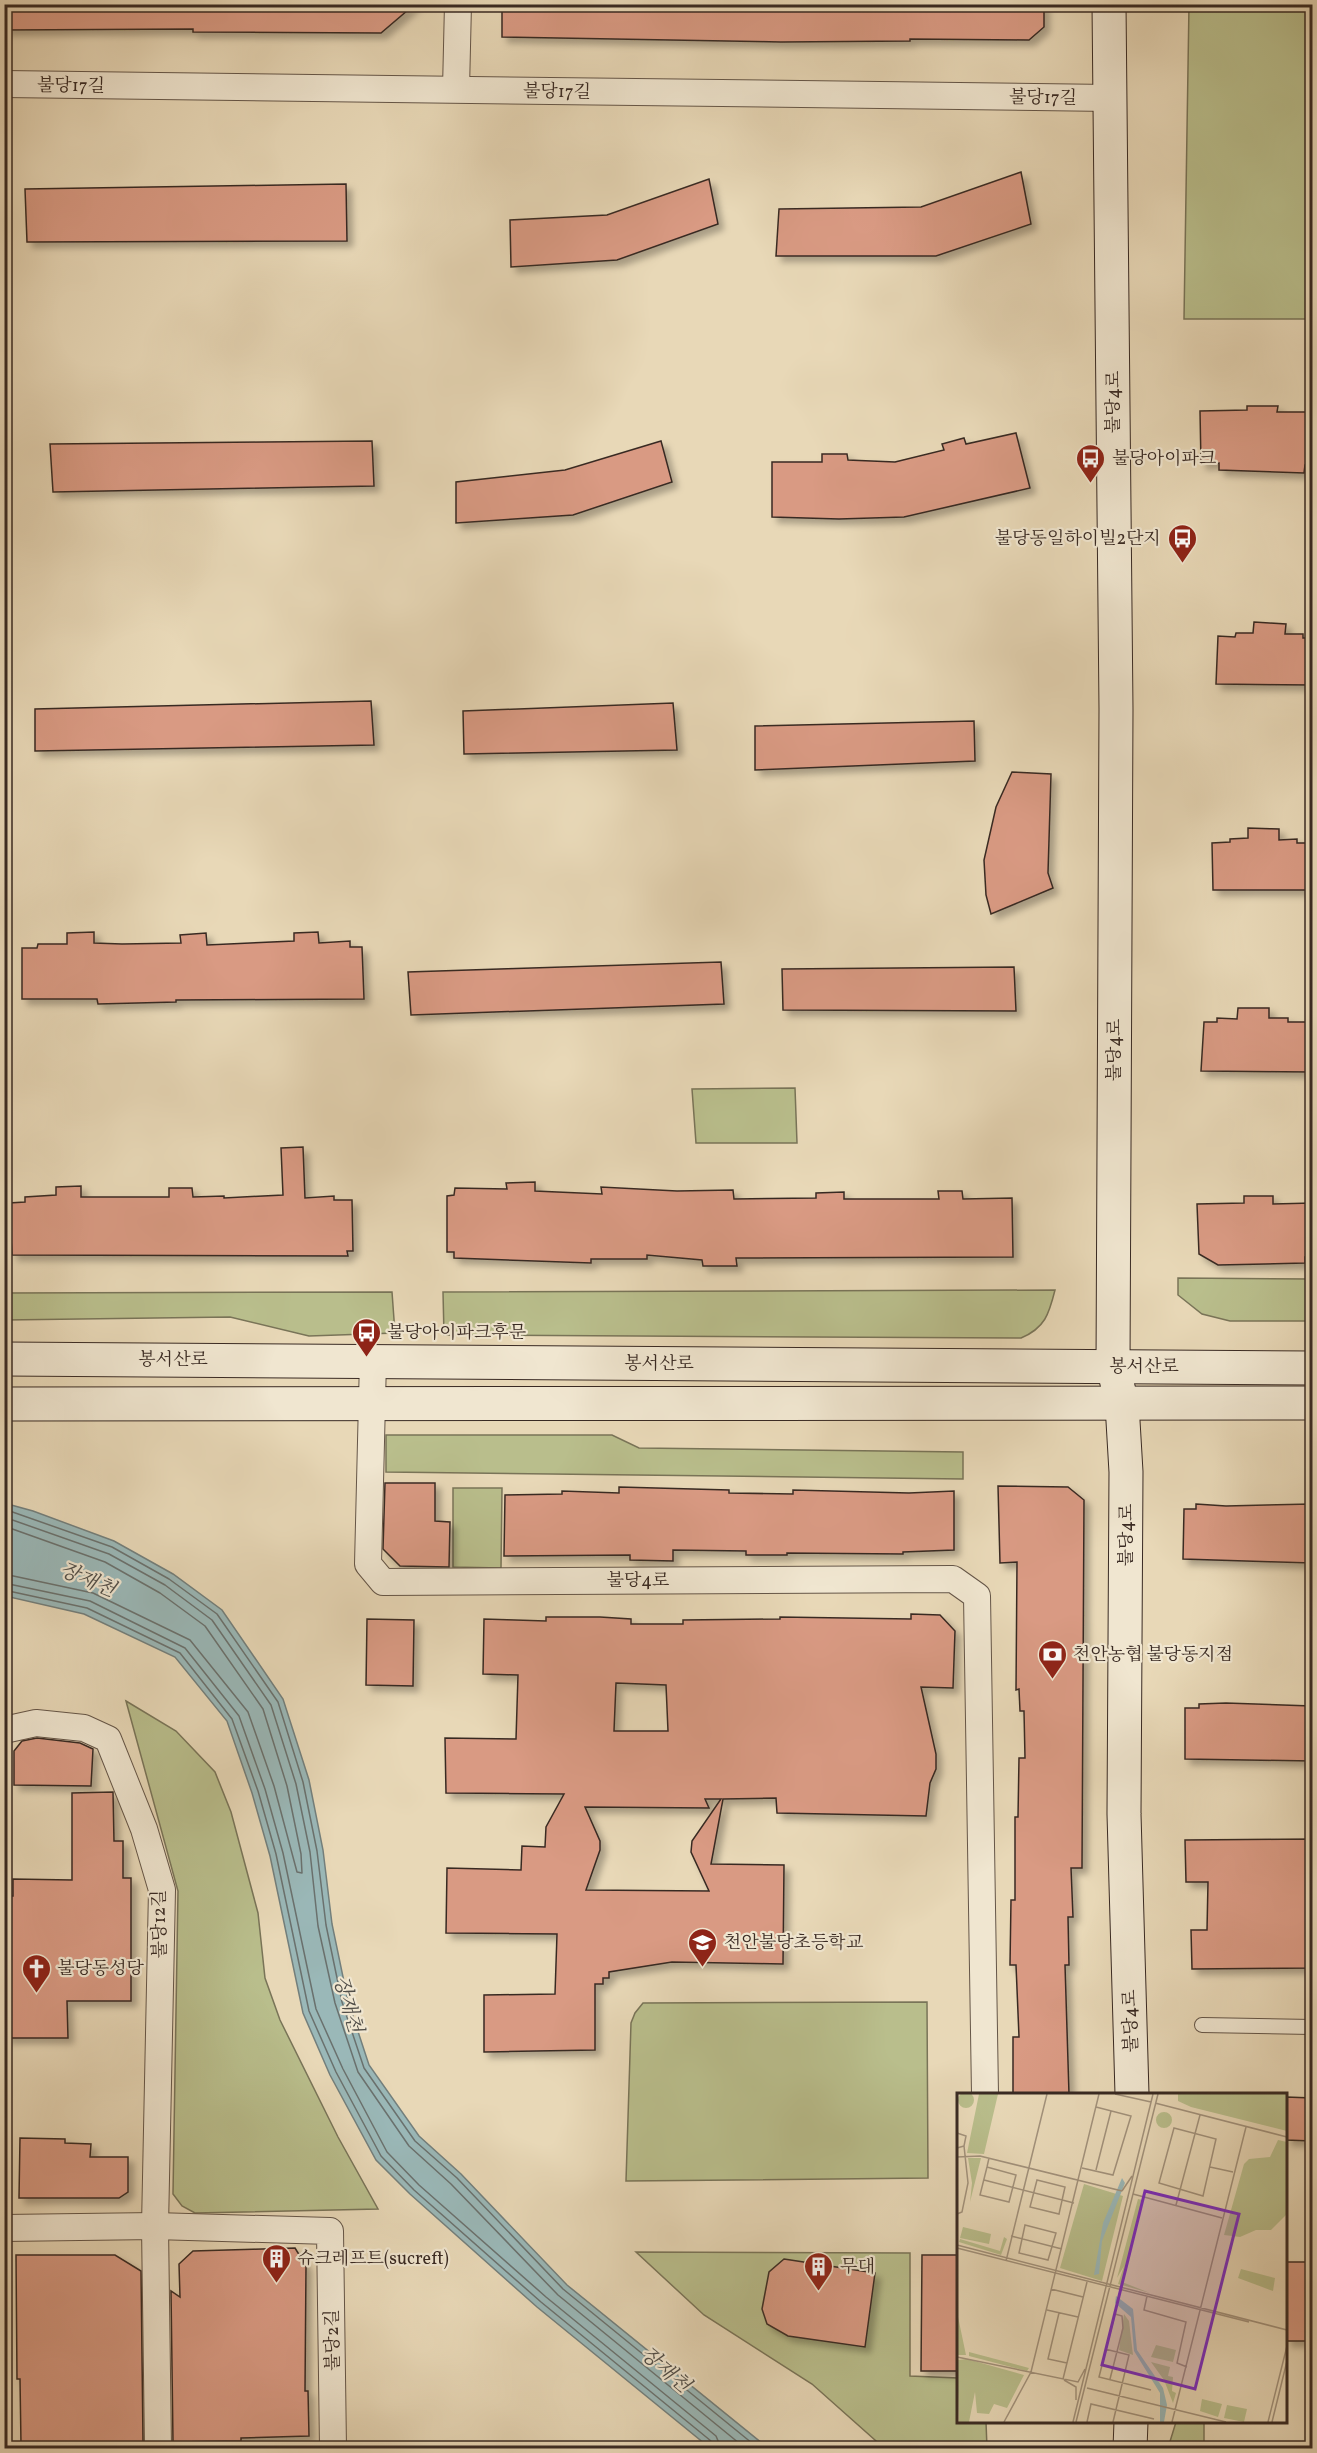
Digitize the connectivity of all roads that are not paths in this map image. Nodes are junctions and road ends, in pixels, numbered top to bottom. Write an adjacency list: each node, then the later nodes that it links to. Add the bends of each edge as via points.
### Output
1 (458, 4): 4 (street)
2 (1109, 4): 5 (street, 불당4로)
3 (4, 84): 4 (street, 불당17길)
4 (456, 89): 5 (street, 불당17길)
5 (1110, 98): 8 (street, 불당4로, via 1116,709)
6 (4, 1359): 7 (street, 봉서산로)
7 (373, 1360): 8 (street, 봉서산로); 12 (street, 불당4로)
8 (1113, 1366): 9 (street, 봉서산로); 13 (street, 불당4로)
9 (1312, 1368)
10 (1312, 1403): 13 (street, 봉서산로)
11 (4, 1404): 12 (street, 봉서산로)
12 (371, 1404): 13 (street, 봉서산로); 17 (street, 불당4로, via 368,1564 383,1582 953,1579 977,1596)
13 (1122, 1404): 18 (street, 불당4로, via 1126,1472 1124,1814)
14 (4, 1730): 19 (street, 불당12길, via 36,1723 84,1728 108,1739 144,1829 162,1890)
15 (1202, 2025): 16 (lane)
16 (1312, 2027)
17 (985, 2093)
18 (1132, 2093)
19 (154, 2226): 20 (street); 22 (street, 불당12길); 23 (street, 불당2길, via 330,2231)
20 (4, 2228)
21 (1131, 2423): 24 (street)
22 (158, 2448)
23 (333, 2448)
24 (1130, 2448)

